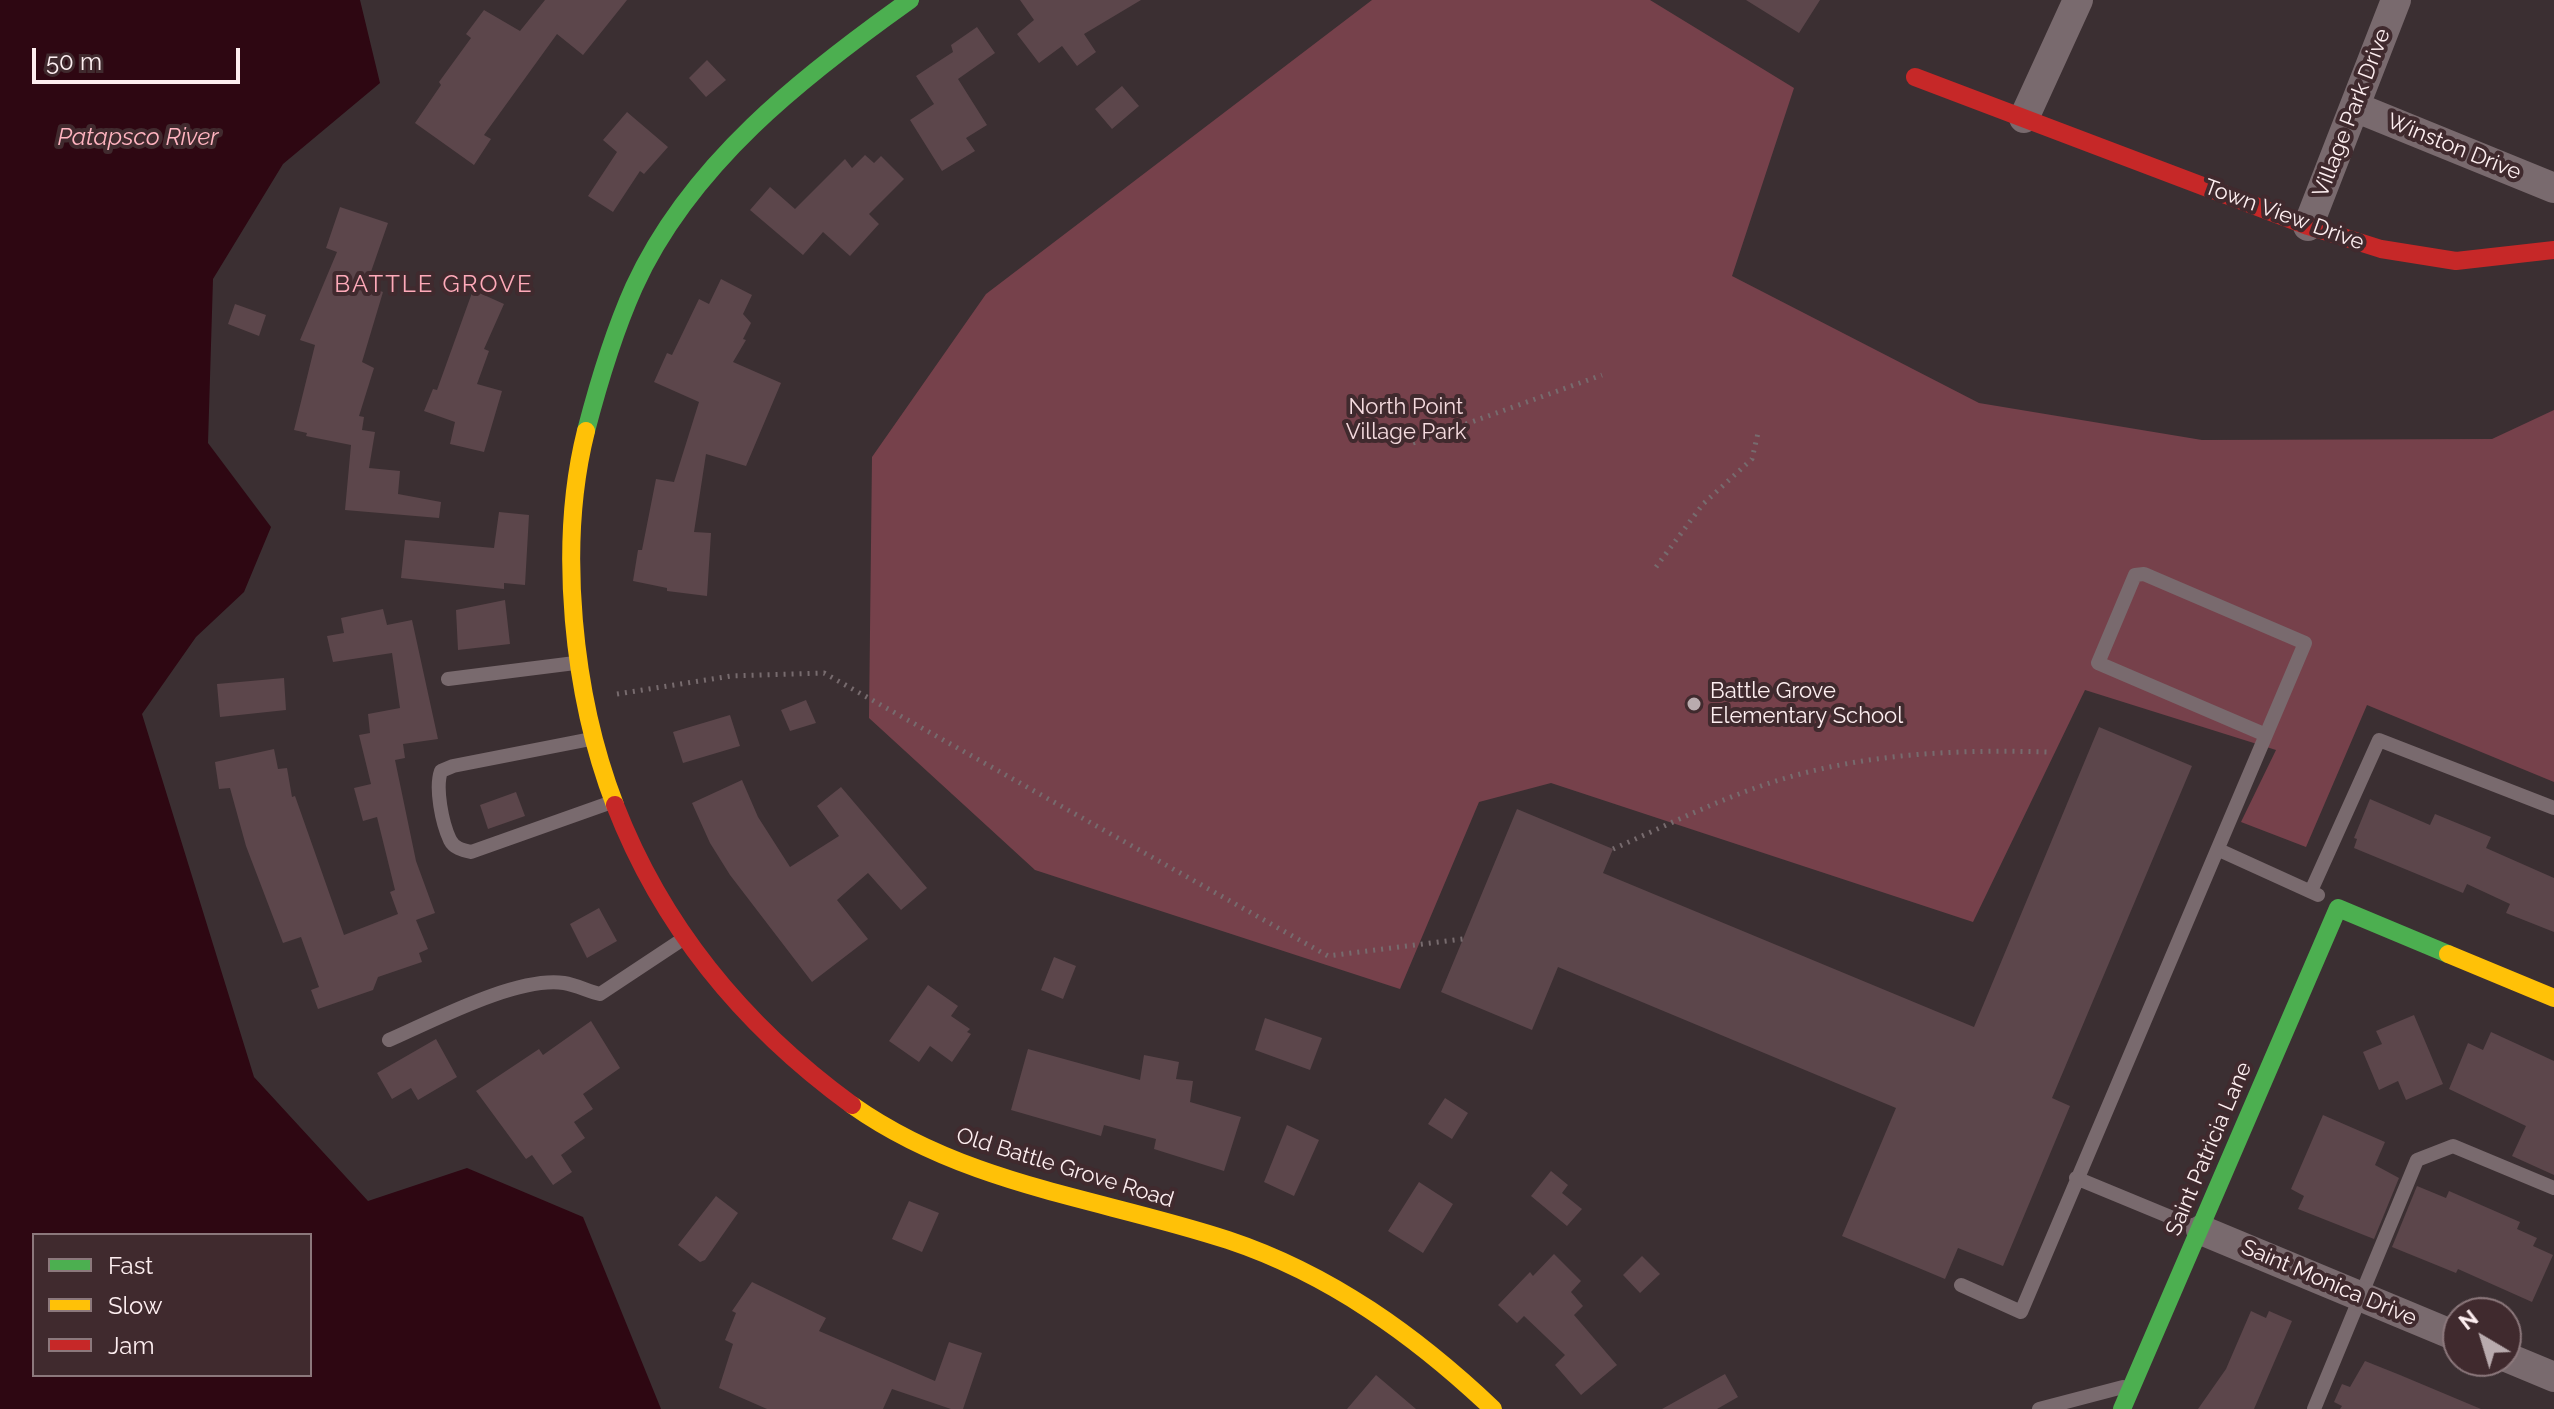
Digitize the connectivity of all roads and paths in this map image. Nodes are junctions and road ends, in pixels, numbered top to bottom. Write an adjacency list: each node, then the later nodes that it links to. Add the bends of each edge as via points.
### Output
1 (910, 0): 14 (street, Old Battle Grove Road, via 822,64 733,145 678,215 636,282 604,361 582,448 571,569 572,623)
2 (2078, 0): 6 (street)
3 (2396, 0): 5 (street, Village Park Drive)
4 (1915, 77): 6 (street, Town View Drive)
5 (2355, 107): 7 (street, Winston Drive); 8 (street, Village Park Drive)
6 (2024, 118): 8 (street, Town View Drive)
7 (2554, 188)
8 (2308, 226): 9 (street, Town View Drive, via 2381,249 2456,261)
9 (2554, 250)
10 (1602, 375): 12 (path)
11 (1758, 433): 13 (path, via 1752,459 1703,504)
12 (1413, 443)
13 (1656, 567)
14 (580, 663): 15 (lane); 16 (street, Old Battle Grove Road)
15 (448, 679)
16 (587, 699): 18 (street, Old Battle Grove Road); 27 (path, via 731,676 824,673 1328,956)
17 (2266, 735): 17 (lane, via 2305,643 2144,574 2135,575 2098,663); 23 (lane)
18 (595, 738): 20 (street, Old Battle Grove Road); 20 (lane, via 441,771 437,782 450,841 471,852)
19 (2047, 752): 22 (path, via 1965,749 1860,762 1759,786)
20 (613, 802): 26 (street, Old Battle Grove Road, via 658,898)
21 (2554, 808): 24 (lane, via 2379,740)
22 (1613, 849)
23 (2219, 850): 24 (lane); 30 (lane)
24 (2311, 891): 25 (lane)
25 (2338, 908): 28 (street); 32 (street, Saint Patricia Lane)
26 (684, 938): 29 (lane, via 600,994 563,983 527,987 493,995); 39 (street, Old Battle Grove Road, via 790,1058 828,1090 909,1141 973,1169 1226,1240 1312,1274 1452,1369)
27 (1463, 939)
28 (2554, 998)
29 (389, 1040)
30 (2076, 1178): 32 (lane); 33 (lane, via 2021,1312)
31 (2554, 1188): 34 (lane, via 2453,1146 2417,1160)
32 (2201, 1230): 34 (street, Saint Monica Drive); 38 (street, Saint Patricia Lane)
33 (1961, 1285)
34 (2360, 1296): 35 (street, Saint Monica Drive); 42 (lane)
35 (2442, 1330)
36 (2522, 1364): 37 (street)
37 (2554, 1377)
38 (2132, 1385): 40 (lane); 41 (street, Saint Patricia Lane)
39 (1493, 1409)
40 (2039, 1409)
41 (2122, 1409)
42 (2314, 1409)

